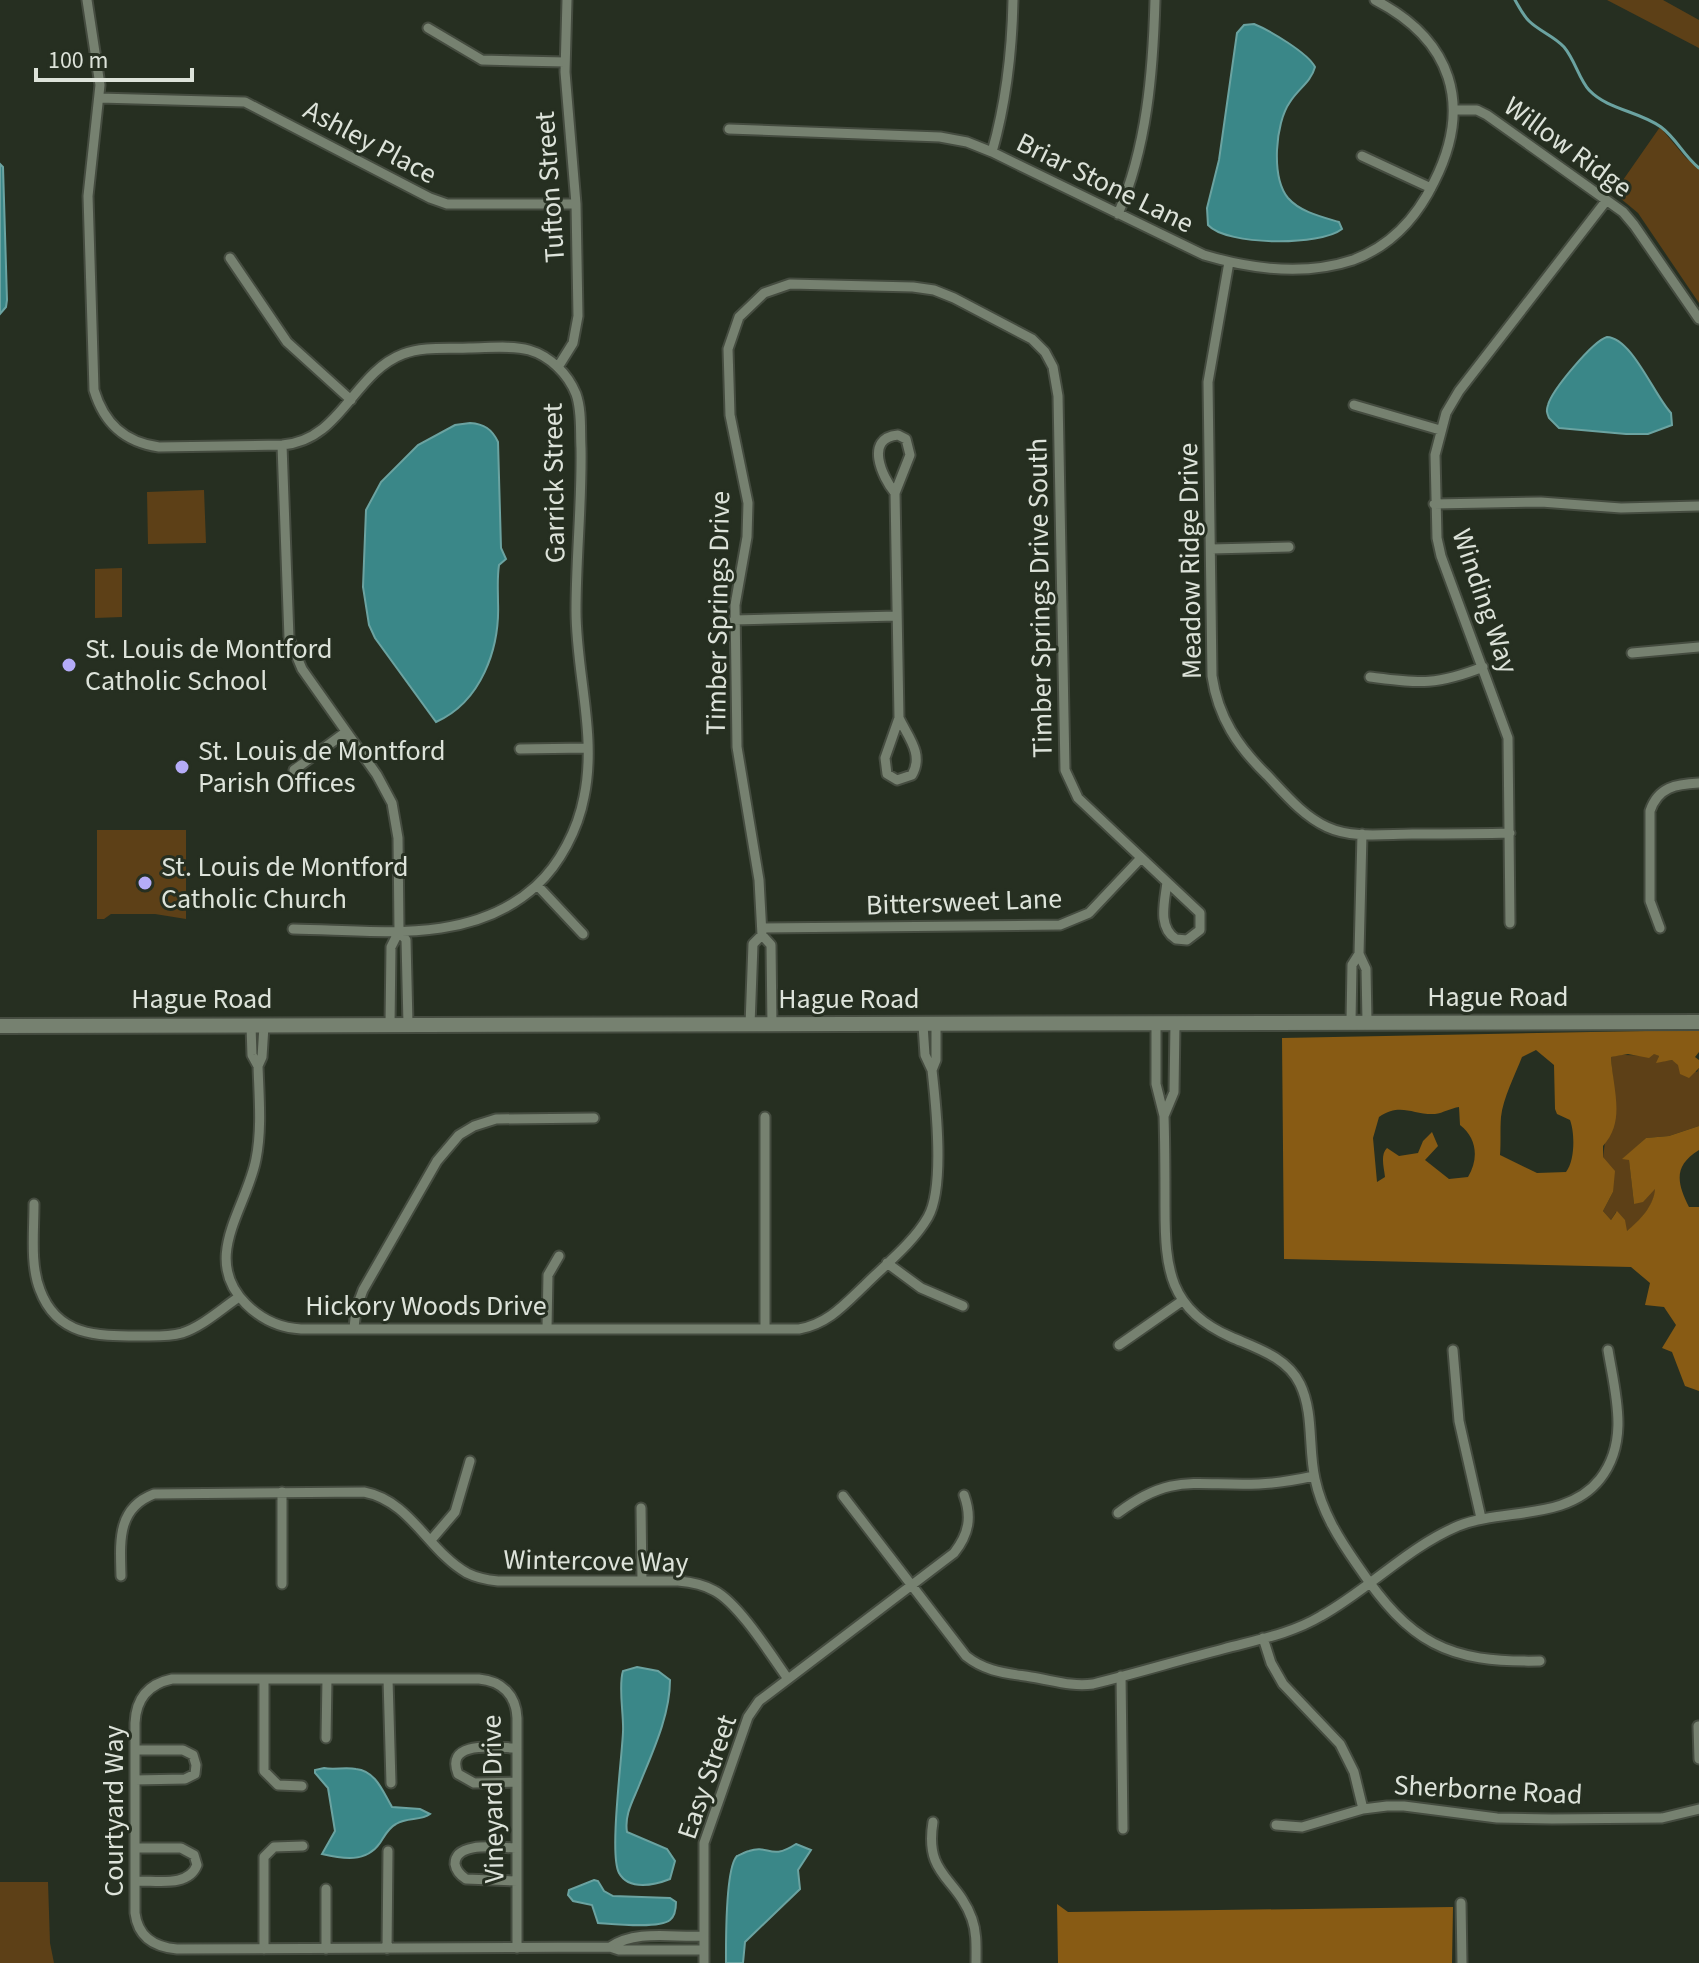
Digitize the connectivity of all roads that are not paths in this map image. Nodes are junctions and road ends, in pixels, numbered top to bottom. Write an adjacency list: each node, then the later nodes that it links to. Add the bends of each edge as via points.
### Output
1 (87, 0): 8 (street, Garrick Street, via 99,64)
2 (567, 0): 7 (street, Tufton Street)
3 (1013, 0): 11 (street, via 1010,57)
4 (1155, 0): 16 (street, via 1139,152)
5 (1375, 0): 9 (street, via 1408,19 1433,47 1446,71)
6 (428, 28): 7 (street, via 482,60)
7 (565, 62): 15 (street, Tufton Street)
8 (99, 98): 15 (street, Ashley Place, via 245,102 441,203); 25 (street, Garrick Street, via 88,196 94,390 99,406 118,432 144,445)
9 (1454, 110): 13 (street, Briar Stone Lane, via 1451,139); 14 (street, Willow Ridge, via 1487,115)
10 (729, 129): 11 (street, Briar Stone Lane, via 940,137)
11 (992, 152): 16 (street, Briar Stone Lane)
12 (1362, 156): 13 (street)
13 (1431, 188): 18 (street, Briar Stone Lane, via 1394,237 1353,259 1300,269)
14 (1606, 201): 19 (street, Willow Ridge, via 1634,225); 24 (street, Winding Way, via 1459,391)
15 (576, 204): 21 (street, Tufton Street, via 578,327)
16 (1118, 214): 18 (street, Briar Stone Lane)
17 (230, 258): 22 (street, via 287,342)
18 (1229, 262): 30 (street, Meadow Ridge Drive, via 1209,365)
19 (1699, 319)
20 (1023, 332): 32 (street, Timber Springs Drive, via 943,293 913,287 790,284 755,299 739,317 728,349 730,415 748,512); 45 (street, Timber Springs Drive South, via 1045,352 1057,383 1065,770 1078,798)
21 (558, 367): 22 (street, Garrick Street, via 522,349 414,351 380,368); 39 (street, Garrick Street, via 571,384 580,412 576,612)
22 (351, 400): 25 (street, Garrick Street, via 322,431)
23 (1354, 405): 24 (street)
24 (1440, 430): 27 (street, Winding Way)
25 (282, 445): 38 (street, via 289,638 302,669)
26 (895, 493): 26 (street, via 910,455 906,439 898,435 881,442 878,457 882,475); 31 (street)
27 (1434, 504): 28 (street); 35 (street, Winding Way, via 1441,556)
28 (1699, 506)
29 (1289, 547): 30 (street)
30 (1211, 549): 44 (street, Meadow Ridge Drive, via 1212,676 1230,732 1311,818)
31 (897, 616): 32 (street); 37 (street)
32 (734, 620): 52 (street, Timber Springs Drive, via 738,758 759,880)
33 (1699, 647): 34 (street)
34 (1632, 653)
35 (1483, 667): 36 (street, via 1443,682); 43 (street, Winding Way, via 1508,738)
36 (1370, 677)
37 (899, 718): 37 (street, via 884,764 897,780 912,775 917,762 916,748)
38 (346, 732): 41 (street); 51 (street, via 382,782 394,810)
39 (587, 748): 40 (street); 47 (street, Garrick Street, via 579,817 568,843)
40 (520, 749)
41 (294, 770)
42 (1699, 783): 49 (street, via 1668,787 1650,811 1650,901)
43 (1510, 833): 44 (street, Meadow Ridge Drive); 48 (street, Winding Way)
44 (1362, 834): 54 (street)
45 (1141, 858): 46 (street, Timber Springs Drive South); 52 (street, Bittersweet Lane, via 1089,913 1060,925)
46 (1167, 882): 46 (street, Timber Springs Drive South, via 1166,929 1173,938 1187,940 1200,930 1200,913)
47 (537, 885): 51 (street, Garrick Street, via 471,923); 53 (street)
48 (1510, 923)
49 (1660, 928)
50 (293, 929): 51 (street, Garrick Street)
51 (399, 931): 60 (street, via 391,947); 61 (street, via 406,940)
52 (762, 932): 62 (street, Timber Springs Drive, via 753,944); 63 (street, Timber Springs Drive, via 771,945)
53 (583, 934)
54 (1359, 954): 55 (street, via 1352,965); 56 (street, via 1366,969)
55 (1351, 1021): 56 (street, Hague Road); 59 (street, Hague Road)
56 (1367, 1021): 57 (street, Hague Road)
57 (1699, 1022)
58 (1156, 1023): 59 (street, Hague Road); 64 (street, Hague Road); 67 (street, via 1156,1084)
59 (1175, 1023): 67 (street, via 1174,1092)
60 (390, 1024): 61 (street, Hague Road); 66 (street, Hague Road)
61 (408, 1024): 62 (street, Hague Road)
62 (750, 1025): 63 (street, Hague Road)
63 (772, 1025): 64 (street, Hague Road)
64 (930, 1025): 72 (street, Hickory Woods Drive, via 925,1055 936,1105 934,1204 921,1227)
65 (0, 1026): 66 (street, Hague Road)
66 (258, 1026): 73 (street, via 252,1055 258,1066 258,1149 226,1256)
67 (1164, 1116): 74 (street, via 1165,1247)
68 (765, 1117): 78 (street)
69 (594, 1118): 76 (street, via 496,1119 459,1135 441,1154 363,1290)
70 (34, 1204): 73 (street, via 40,1290 54,1313 76,1329 105,1336 171,1335 199,1324)
71 (559, 1256): 77 (street, via 548,1275)
72 (887, 1263): 75 (street, via 921,1288); 78 (street, Hickory Woods Drive, via 827,1319 799,1329)
73 (239, 1297): 76 (street, Hickory Woods Drive, via 261,1318 278,1325)
74 (1182, 1301): 79 (street); 83 (street, via 1212,1328 1291,1370 1306,1402)
75 (963, 1306)
76 (354, 1328): 77 (street, Hickory Woods Drive)
77 (547, 1328): 78 (street, Hickory Woods Drive)
78 (765, 1329)
79 (1119, 1345)
80 (1453, 1350): 89 (street, via 1459,1421)
81 (1608, 1350): 89 (street, via 1619,1423 1616,1446 1600,1479 1567,1503)
82 (470, 1461): 90 (street, via 455,1512)
83 (1314, 1476): 88 (street, via 1257,1484 1179,1483 1139,1497); 94 (street, via 1333,1527)
84 (282, 1492): 90 (street, Wintercove Way, via 381,1496); 91 (street, Wintercove Way, via 164,1492 146,1497 123,1521); 93 (street)
85 (964, 1495): 95 (street, Easy Street, via 969,1514 961,1544)
86 (843, 1496): 95 (street)
87 (641, 1508): 92 (street)
88 (1118, 1513)
89 (1481, 1518): 94 (street, via 1443,1534)
90 (431, 1540): 92 (street, Wintercove Way, via 459,1568 486,1579)
91 (121, 1576)
92 (642, 1581): 102 (street, Wintercove Way, via 689,1582 725,1597)
93 (282, 1584)
94 (1370, 1584): 96 (street, via 1320,1617); 97 (street, via 1400,1619 1438,1646 1480,1660)
95 (911, 1586): 98 (street, via 957,1648 986,1668 1075,1685); 102 (street, Easy Street)
96 (1263, 1638): 98 (street); 113 (street, via 1283,1684 1340,1744)
97 (1540, 1661)
98 (1121, 1676): 117 (street)
99 (264, 1679): 100 (street, Vineyard Drive); 103 (street, Vineyard Drive, via 172,1679); 112 (street, via 264,1771 278,1785)
100 (327, 1679): 101 (street, Vineyard Drive); 105 (street)
101 (388, 1679): 106 (street, Vineyard Drive, via 479,1679 498,1684 515,1705); 111 (street)
102 (788, 1679): 126 (street, Easy Street, via 759,1701 748,1717 709,1826 703,1857)
103 (145, 1693): 107 (street, Courtyard Way, via 136,1712)
104 (1698, 1726): 108 (street)
105 (326, 1738)
106 (517, 1748): 110 (street, Vineyard Drive); 110 (street, via 468,1748 455,1764 458,1774 474,1783)
107 (135, 1750): 109 (street, Courtyard Way); 109 (street, via 183,1750 193,1755 196,1765 195,1774 185,1779)
108 (1699, 1759)
109 (135, 1780): 119 (street, Courtyard Way)
110 (517, 1782): 120 (street, Vineyard Drive)
111 (391, 1783)
112 (302, 1786)
113 (1363, 1809): 114 (street, Sherborne Road, via 1404,1806 1552,1819 1662,1818); 116 (street, Sherborne Road, via 1302,1827)
114 (1699, 1809)
115 (933, 1822): 134 (street, via 931,1852 972,1919)
116 (1276, 1825)
117 (1123, 1829)
118 (303, 1846): 129 (street, via 274,1847 264,1857)
119 (135, 1848): 122 (street, Courtyard Way); 122 (street, via 185,1849 197,1865 184,1880)
120 (517, 1848): 123 (street, Vineyard Drive); 123 (street, via 466,1849 455,1862 466,1879)
121 (388, 1851): 131 (street)
122 (135, 1881): 129 (street, Courtyard Way, via 136,1919 156,1945)
123 (517, 1881): 128 (street, Vineyard Drive)
124 (326, 1889): 130 (street)
125 (1461, 1903): 135 (street)
126 (704, 1936): 127 (street, Courtyard Way, via 632,1937); 132 (street, Easy Street)
127 (610, 1947): 128 (street, Courtyard Way); 132 (street, Courtyard Way)
128 (517, 1948): 131 (street, Courtyard Way)
129 (264, 1949): 130 (street, Courtyard Way)
130 (326, 1949): 131 (street, Courtyard Way)
131 (387, 1949)
132 (704, 1950): 133 (street, Easy Street)
133 (704, 1963)
134 (976, 1963)
135 (1462, 1963)

